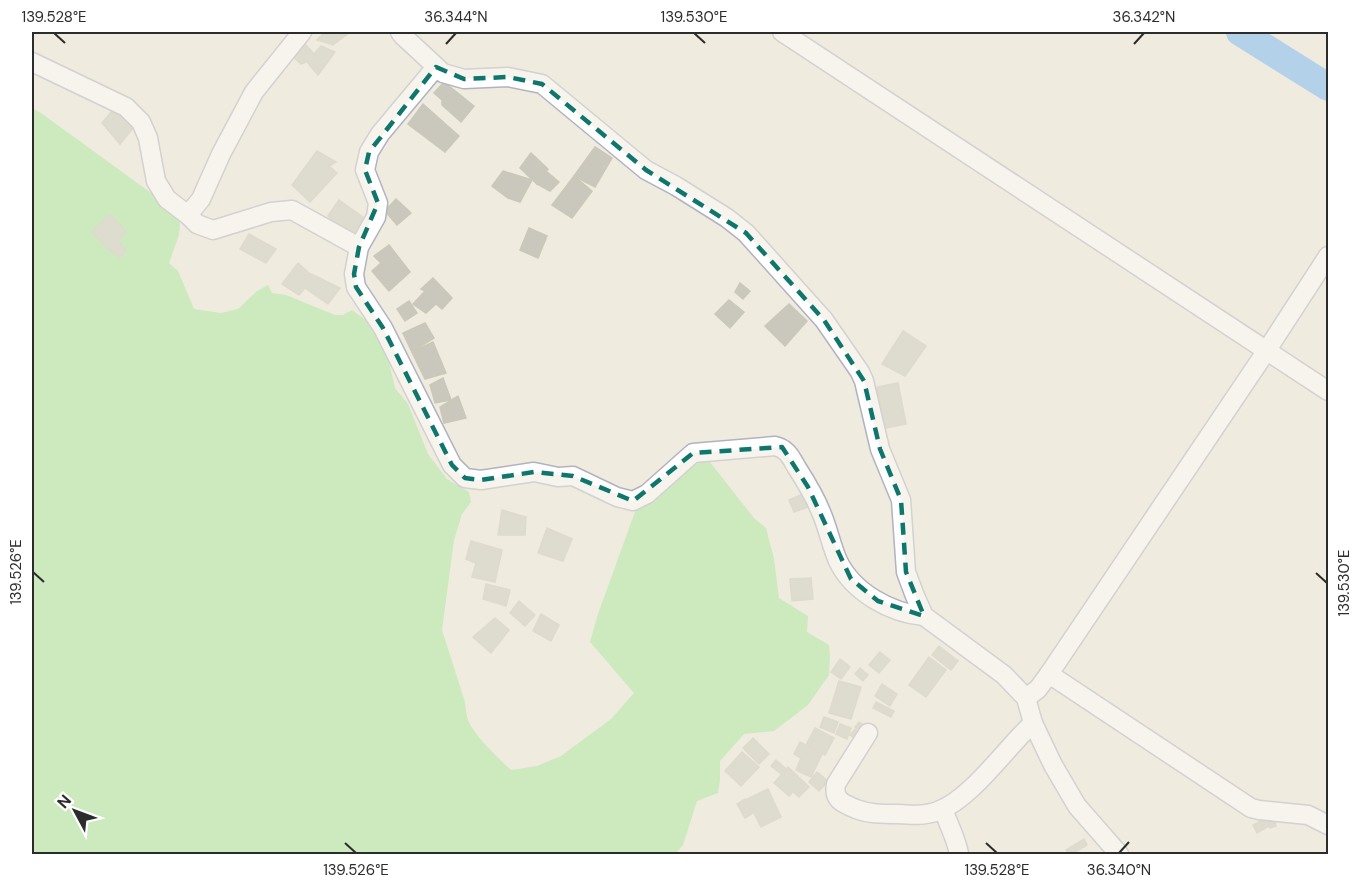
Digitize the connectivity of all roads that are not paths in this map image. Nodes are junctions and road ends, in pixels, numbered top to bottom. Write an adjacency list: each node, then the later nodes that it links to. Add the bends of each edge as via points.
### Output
1 (302, 32): 6 (street, via 254,92 201,199)
2 (400, 32): 5 (street)
3 (782, 32): 9 (street)
4 (32, 62): 6 (street, via 126,106 145,130 156,181 167,199)
5 (436, 67): 7 (street, via 369,152 365,170 378,203 376,217); 11 (street, via 464,79 508,77 542,84 646,170 746,232 824,321 860,372 879,449 901,500 906,572)
6 (188, 215): 7 (street, via 197,224 213,230 271,212 292,210)
7 (359, 247): 11 (street, via 356,287 383,328 452,465 465,478 481,480 534,472 573,477 633,501 647,494 693,453 782,447 822,513 839,562 851,579 885,605)
8 (1329, 256): 9 (street)
9 (1267, 350): 10 (street); 12 (street)
10 (1329, 391)
11 (924, 616): 13 (street, via 1004,675)
12 (1049, 674): 13 (street); 17 (street, via 1251,808 1308,815)
13 (1026, 698): 14 (street)
14 (1033, 723): 16 (street, via 965,795); 19 (street, via 1077,807)
15 (868, 733): 16 (street, via 836,784 837,799 874,814 921,815)
16 (944, 809): 18 (street)
17 (1329, 825)
18 (959, 855)
19 (1119, 855)

